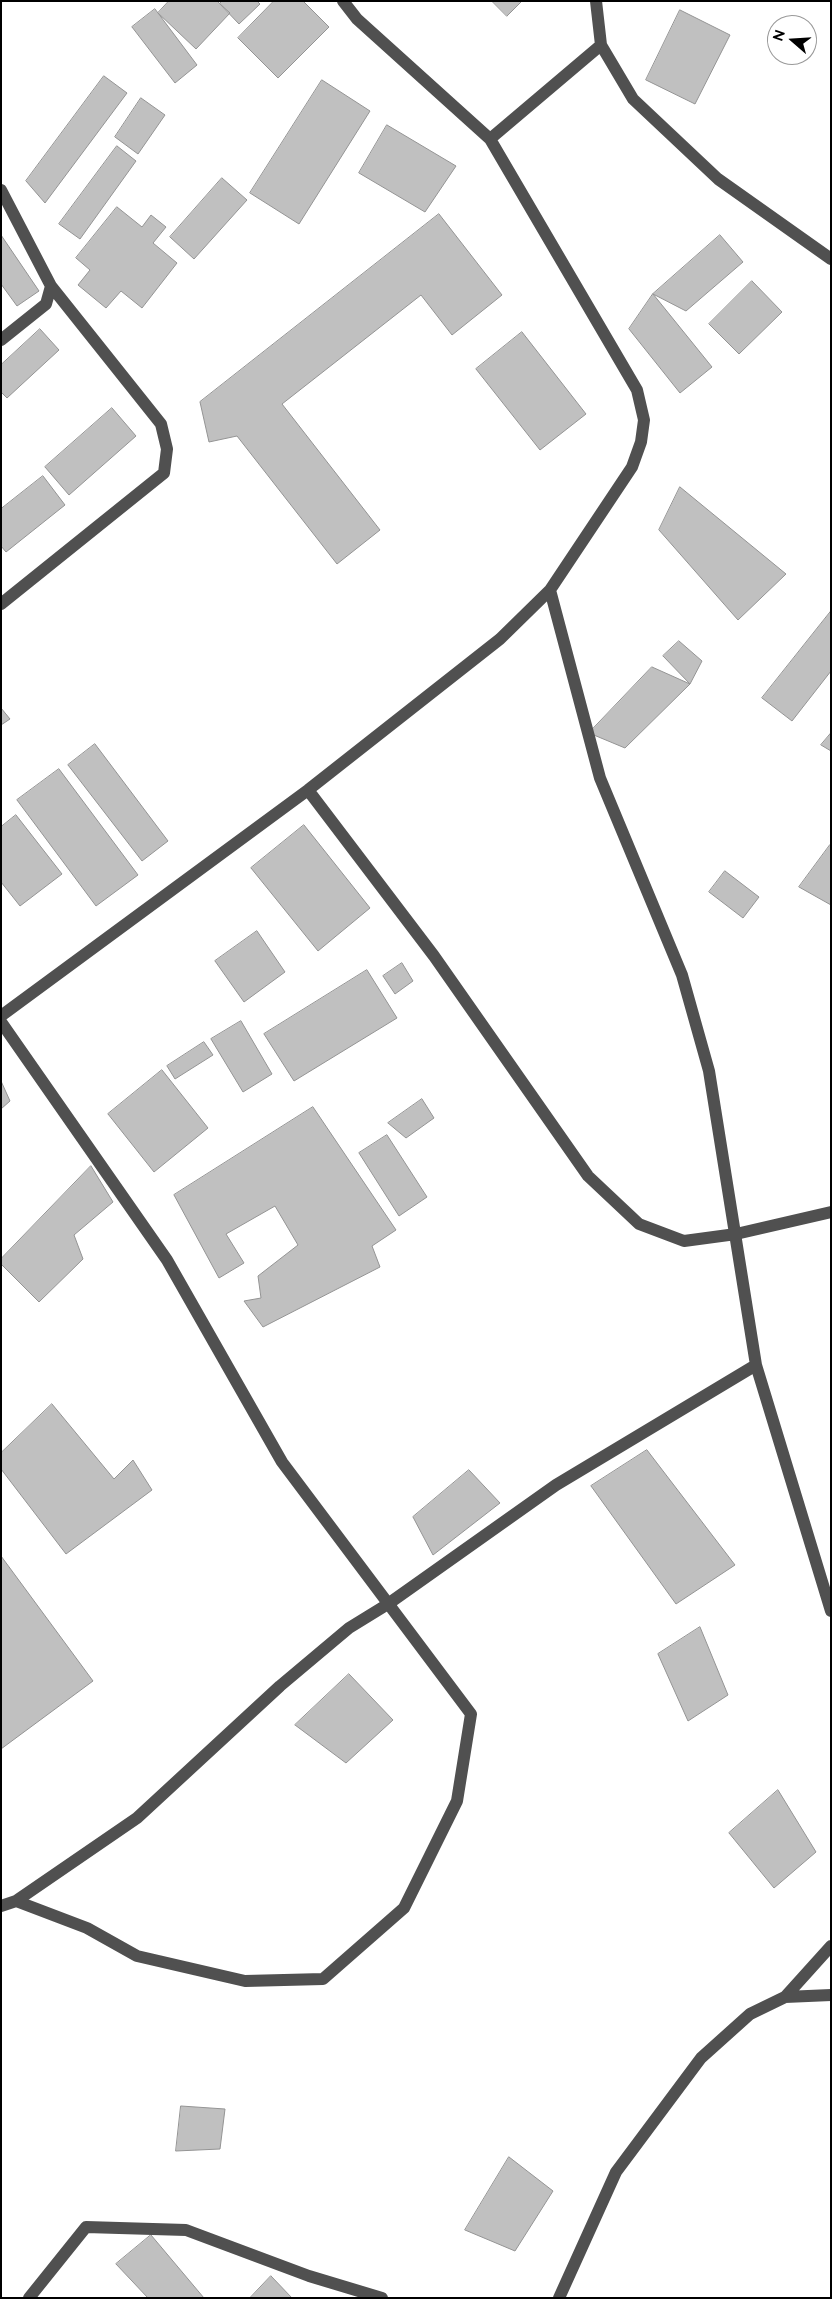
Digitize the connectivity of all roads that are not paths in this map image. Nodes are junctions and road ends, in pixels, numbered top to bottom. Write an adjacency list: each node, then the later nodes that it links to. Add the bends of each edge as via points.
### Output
1 (343, 1): 4 (street, via 358,19)
2 (596, 1): 3 (street)
3 (601, 45): 4 (street); 6 (street, via 634,99 704,166)
4 (490, 139): 9 (street, via 637,390 644,420 641,442 632,467)
5 (1, 190): 7 (street)
6 (831, 259)
7 (50, 286): 8 (street, via 46,304); 10 (street, via 161,424 167,449 164,473)
8 (1, 340)
9 (550, 590): 11 (street, via 500,639); 15 (street, via 600,778 682,975 709,1071)
10 (1, 604)
11 (308, 790): 12 (street); 15 (street, via 434,956 588,1176 639,1224 684,1241)
12 (1, 1016)
13 (1, 1022): 17 (street, via 167,1260 282,1462)
14 (831, 1212): 15 (street)
15 (736, 1234): 16 (street)
16 (756, 1365): 17 (street, via 556,1484); 18 (street)
17 (388, 1604): 19 (street, via 349,1628 280,1686 137,1818); 19 (street, via 471,1714 457,1801 404,1908 323,1979 245,1981 136,1956 87,1928)
18 (831, 1611)
19 (16, 1901): 20 (street)
20 (1, 1906)
21 (831, 1946): 23 (street)
22 (831, 1995): 23 (street)
23 (785, 1997): 26 (street, via 750,2014 695,2066 616,2172)
24 (29, 2298): 25 (street, via 86,2228 186,2230 309,2276)
25 (382, 2298)
26 (559, 2298)

